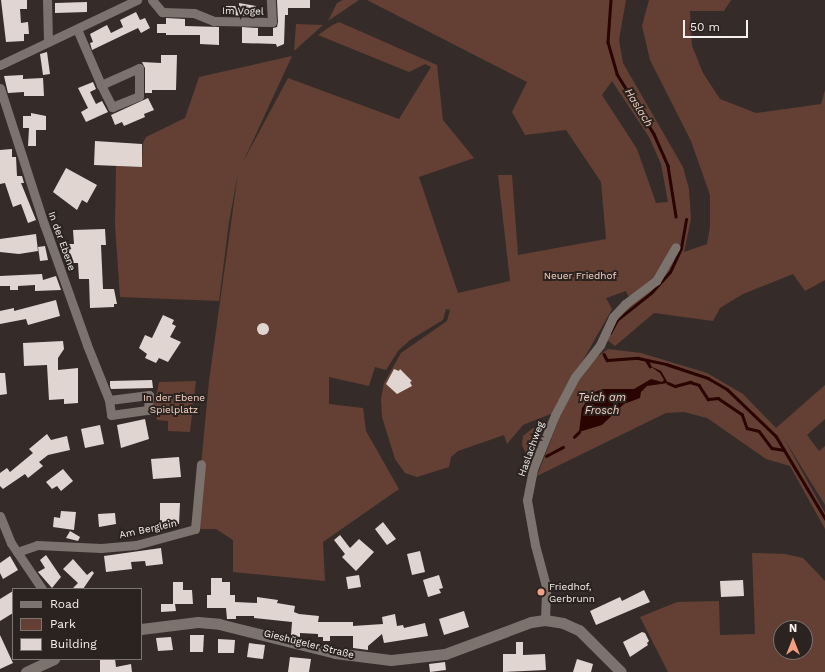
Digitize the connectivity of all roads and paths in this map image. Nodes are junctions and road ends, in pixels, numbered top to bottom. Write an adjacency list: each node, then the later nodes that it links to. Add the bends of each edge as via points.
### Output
1 (47, 0): 6 (street)
2 (138, 0): 5 (street)
3 (152, 0): 4 (street, Im Vogel, via 162,12 194,13 214,21 272,22)
4 (271, 0)
5 (77, 29): 6 (street); 8 (street)
6 (48, 42): 7 (street)
7 (0, 65)
8 (101, 85): 8 (street, via 112,108 139,96 139,68)
9 (0, 88): 11 (street, In der Ebene, via 44,224 87,345)
10 (676, 247): 16 (street, Haslachweg, via 656,281 613,317 601,344 575,377 555,415 530,484 527,500 546,586)
11 (110, 400)
12 (201, 464): 14 (street, Am Berglein, via 195,529 129,546 101,548 37,545)
13 (0, 516): 14 (street)
14 (17, 552): 15 (street)
15 (41, 588)
16 (545, 620): 17 (street, Gieshügeler Straße, via 531,622 444,654 391,660 335,653 219,624 198,622); 20 (street, Gieshügeler Straße, via 563,623 580,630)
17 (142, 629)
18 (52, 660): 19 (street)
19 (26, 672)
20 (620, 672)

